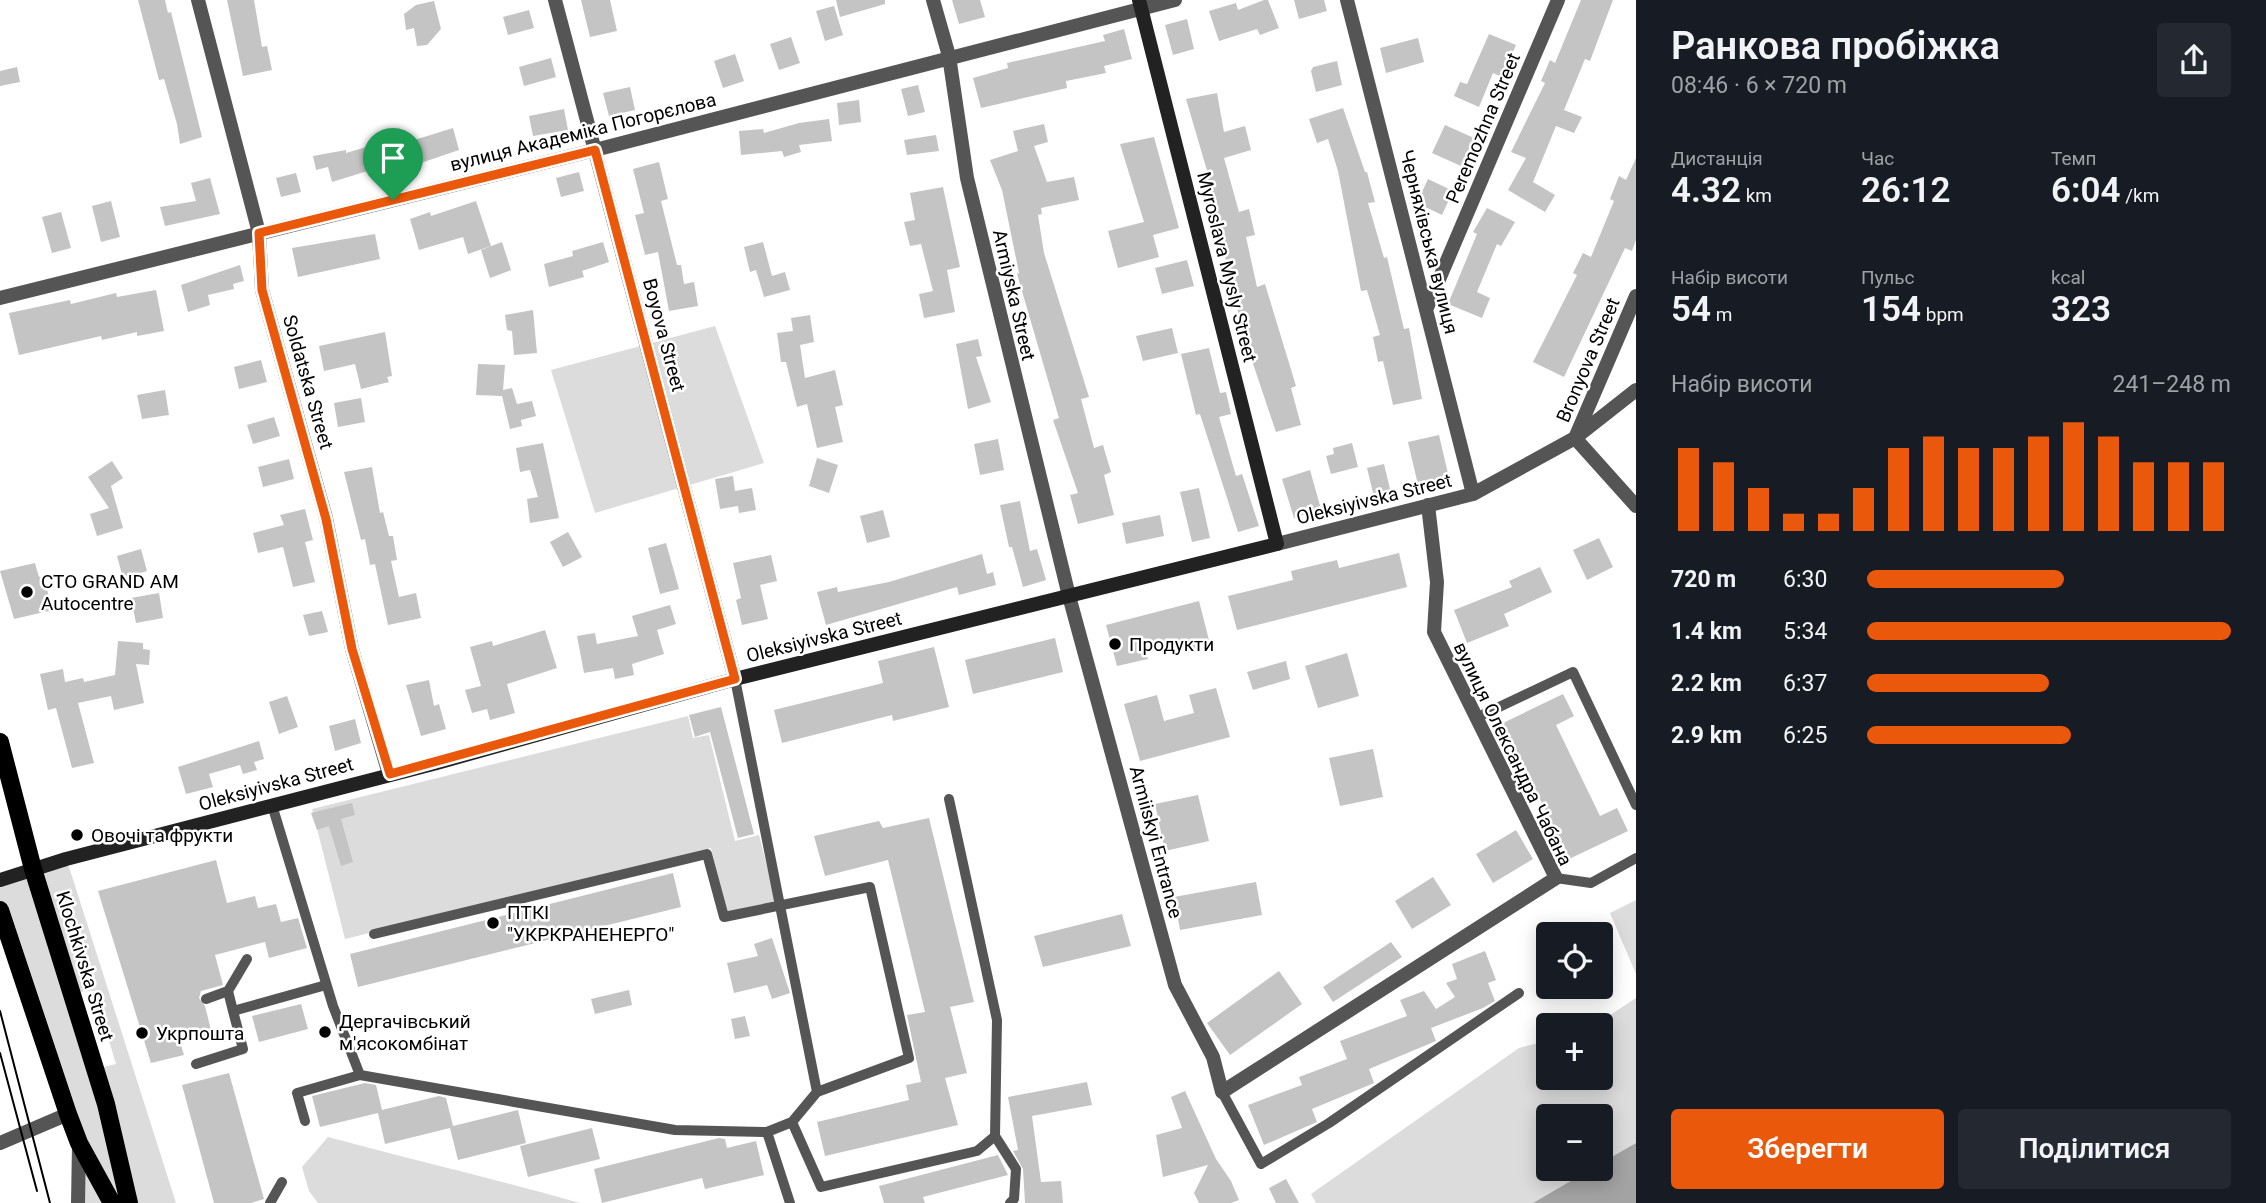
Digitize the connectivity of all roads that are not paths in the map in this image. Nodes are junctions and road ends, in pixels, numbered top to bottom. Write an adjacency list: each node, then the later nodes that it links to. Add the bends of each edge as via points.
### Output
1 (198, 0): 10 (street, Soldatska Street)
2 (555, 0): 9 (street, Boyova Street)
3 (933, 0): 8 (street, Armiyska Street)
4 (1175, 0): 7 (street, вулиця Академіка Погорєлова)
5 (1347, 0): 13 (street, Черняхівська вулиця)
6 (1558, 0): 13 (street, Peremozhna Street)
7 (1140, 4): 8 (street, вулиця Академіка Погорєлова); 19 (street, Myroslava Mysly Street)
8 (949, 56): 9 (street, вулиця Академіка Погорєлова); 20 (street, Armiyska Street, via 970,191)
9 (595, 150): 10 (street, вулиця Академіка Погорєлова); 21 (street, Boyova Street)
10 (259, 233): 12 (street, вулиця Академіка Погорєлова); 24 (street, Soldatska Street, via 262,290 326,519 352,649)
11 (1636, 296): 15 (street, Bronyova Street)
12 (0, 298)
13 (1426, 310): 16 (street, Черняхівська вулиця)
14 (1636, 390): 15 (street, Oleksiyivska Street)
15 (1575, 438): 16 (street, Oleksiyivska Street); 18 (street)
16 (1473, 494): 17 (street, Oleksiyivska Street)
17 (1428, 505): 19 (street, Oleksiyivska Street); 22 (street, вулиця Олександра Чабана, via 1437,582 1434,632)
18 (1636, 506)
19 (1277, 544): 20 (street, Oleksiyivska Street)
20 (1069, 596): 21 (street, Oleksiyivska Street); 44 (street, Armiiskyi Entrance, via 1175,985 1213,1057)
21 (735, 679): 24 (street, Oleksiyivska Street); 32 (lane)
22 (1476, 718): 27 (lane, via 1573,672); 30 (street, вулиця Олександра Чабана)
23 (0, 741): 29 (main road, Klochkivska Street)
24 (390, 774): 26 (street, Oleksiyivska Street)
25 (949, 799): 49 (lane, via 997,1020)
26 (272, 805): 29 (street, Oleksiyivska Street); 36 (lane)
27 (1636, 805)
28 (1636, 858): 30 (lane, via 1591,883)
29 (33, 869): 31 (street, Oleksiyivska Street); 55 (main road, Klochkivska Street, via 106,1104)
30 (1556, 878): 44 (street, вулиця Олександра Чабана)
31 (0, 880)
32 (782, 905): 34 (lane, via 724,917 707,854); 43 (lane); 43 (lane, via 870,887 909,1058)
33 (0, 910): 45 (main road)
34 (374, 934)
35 (247, 959): 37 (lane)
36 (326, 985): 40 (lane); 42 (lane)
37 (228, 991): 39 (lane); 40 (lane)
38 (1519, 993): 44 (lane, via 1261,1164)
39 (206, 999)
40 (233, 1012): 41 (lane, via 244,1054)
41 (197, 1064)
42 (360, 1075): 46 (lane, via 297,1093); 48 (lane, via 675,1130)
43 (817, 1092): 47 (lane)
44 (1222, 1092)
45 (68, 1114): 50 (street); 51 (main road)
46 (305, 1121)
47 (792, 1122): 48 (lane); 49 (lane, via 821,1187 977,1151)
48 (767, 1132): 57 (lane)
49 (995, 1136): 58 (lane, via 1016,1169)
50 (0, 1143)
51 (79, 1143): 53 (street); 54 (main road)
52 (282, 1182): 56 (lane)
53 (78, 1203)
54 (112, 1203)
55 (129, 1203)
56 (270, 1203)
57 (790, 1203)
58 (1010, 1203)

